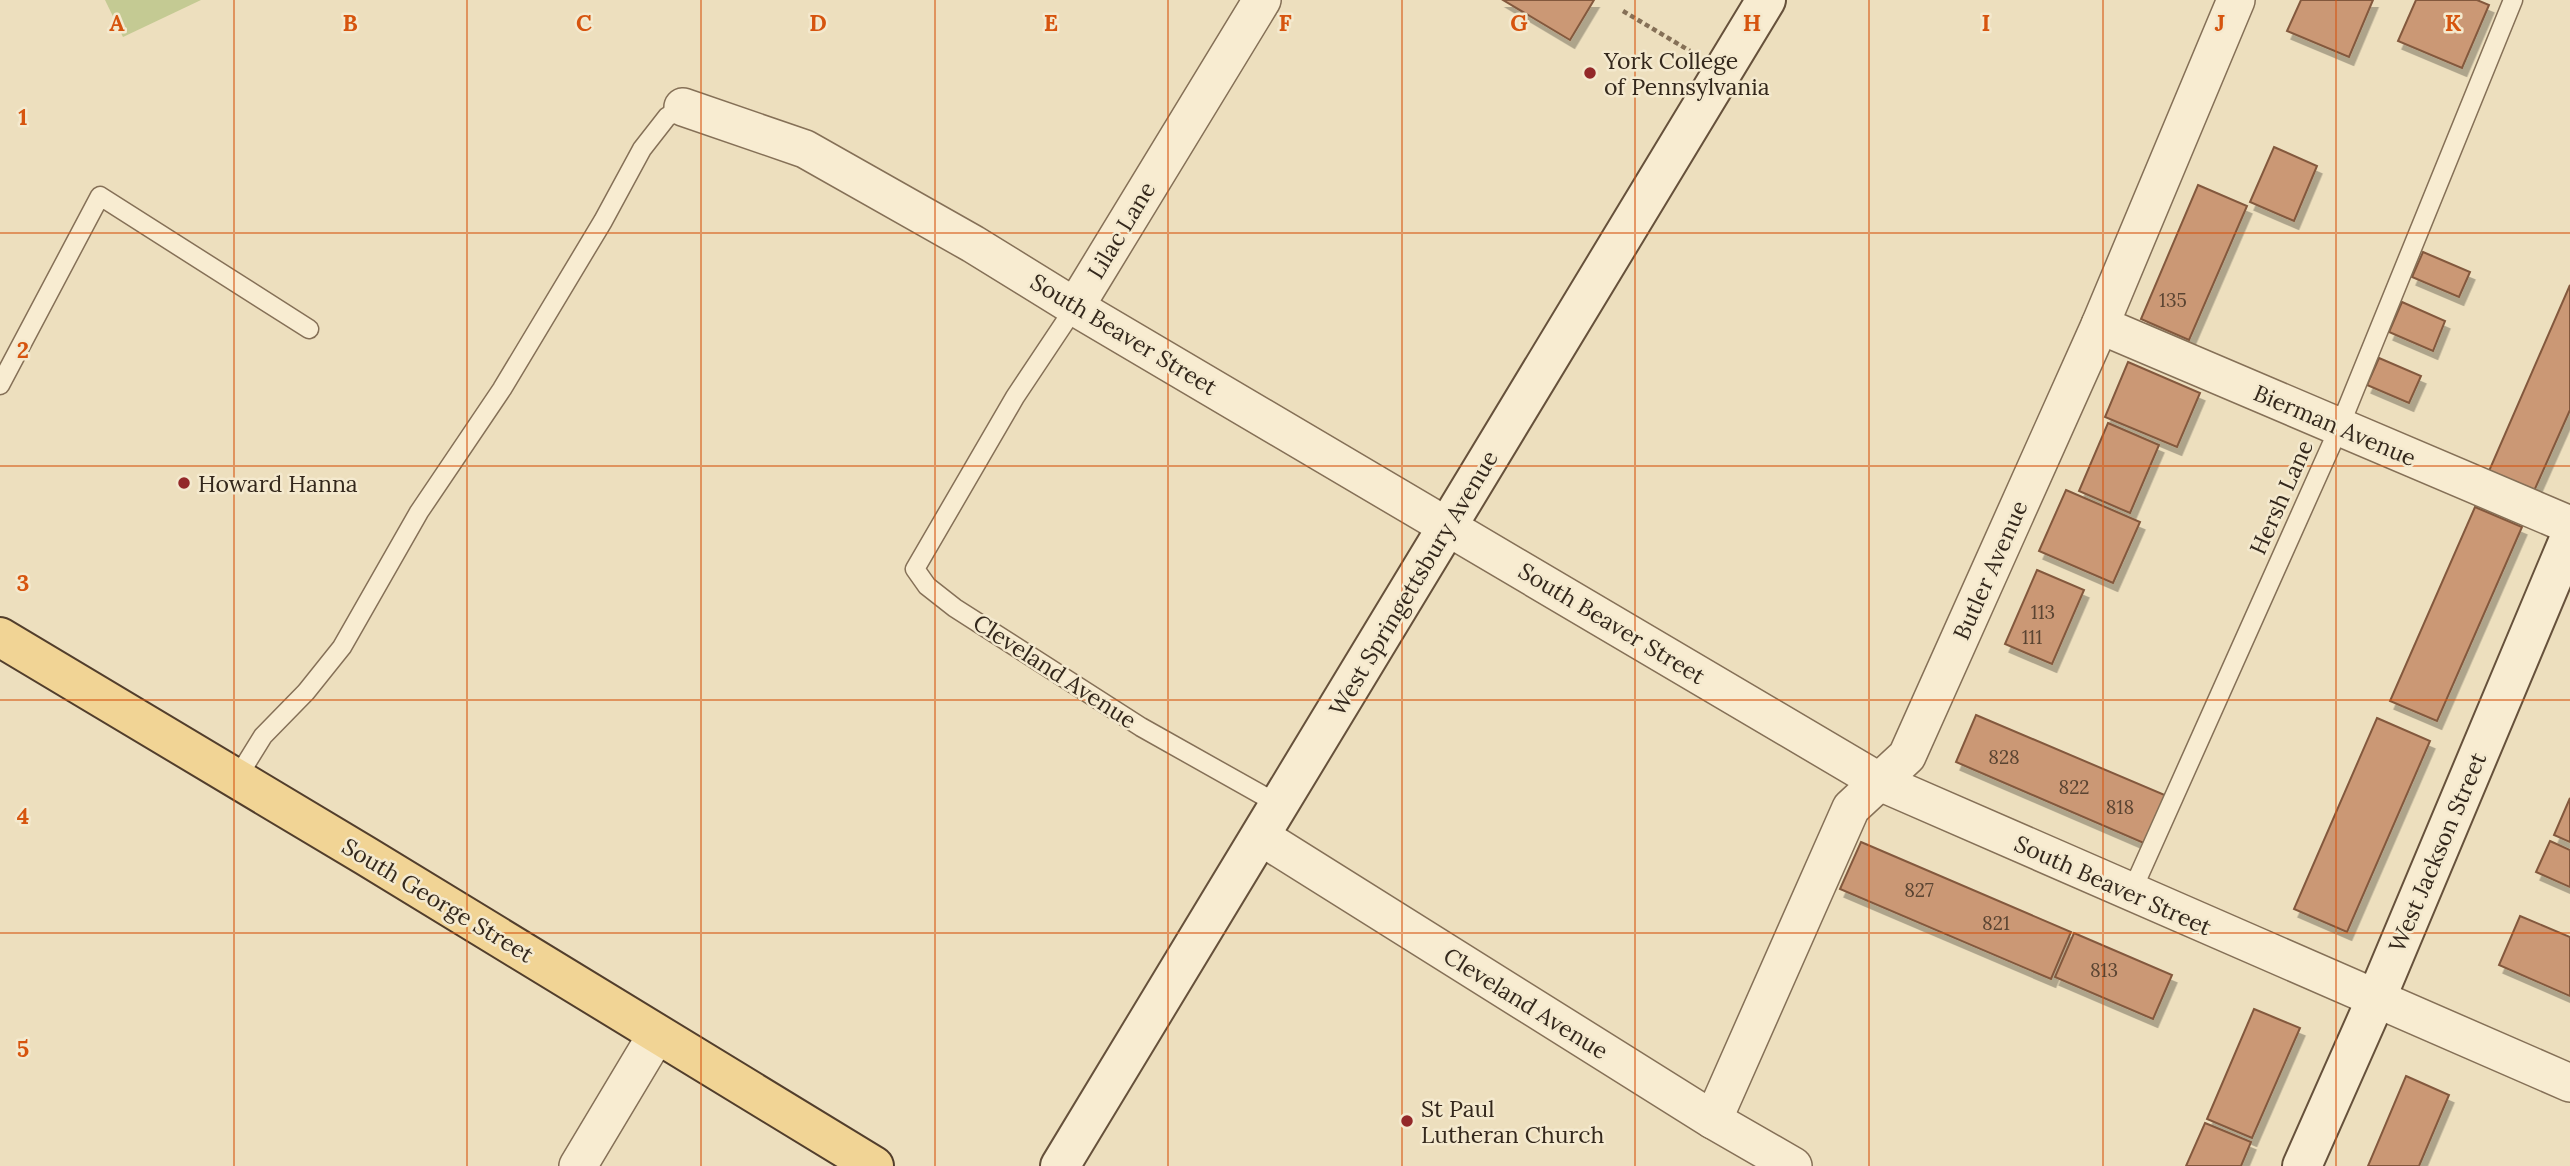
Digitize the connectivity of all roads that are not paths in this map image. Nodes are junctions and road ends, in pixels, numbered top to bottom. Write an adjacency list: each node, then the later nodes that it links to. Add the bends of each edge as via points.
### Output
1 (1262, 0): 6 (street, Lilac Lane)
2 (1766, 0): 11 (street, West Springettsbury Avenue)
3 (2236, 0): 7 (street, Butler Avenue)
4 (2513, 0): 10 (lane, Hersh Lane)
5 (683, 107): 6 (street, South Beaver Street, via 805,149); 16 (lane, via 667,117 642,149 502,389 419,512 342,647 263,736)
6 (1075, 307): 11 (street, South Beaver Street); 14 (lane, Lilac Lane, via 1015,397)
7 (2100, 325): 10 (street, Bierman Avenue); 17 (street, Butler Avenue, via 1907,756)
8 (309, 329): 9 (lane, via 100,196)
9 (0, 385)
10 (2339, 428): 12 (street, Bierman Avenue); 20 (lane, Hersh Lane)
11 (1448, 525): 17 (street, South Beaver Street); 18 (street, West Springettsbury Avenue)
12 (2570, 525)
13 (2570, 537): 21 (street, West Jackson Street)
14 (915, 569): 18 (lane, Cleveland Avenue, via 955,608 1141,727)
15 (2, 643): 16 (main road, South George Street)
16 (237, 778): 22 (main road, South George Street)
17 (1880, 782): 20 (street, South Beaver Street); 24 (street, Butler Avenue, via 1848,814)
18 (1278, 804): 19 (street, West Springettsbury Avenue)
19 (1260, 836): 24 (street, Cleveland Avenue); 27 (street, West Springettsbury Avenue)
20 (2131, 893): 21 (street, South Beaver Street)
21 (2376, 999): 23 (street, South Beaver Street); 29 (street, West Jackson Street)
22 (657, 1034): 25 (street); 26 (main road, South George Street)
23 (2570, 1083)
24 (1713, 1120): 28 (street, Cleveland Avenue)
25 (578, 1166)
26 (874, 1166)
27 (1060, 1166)
28 (1793, 1166)
29 (2302, 1166)

